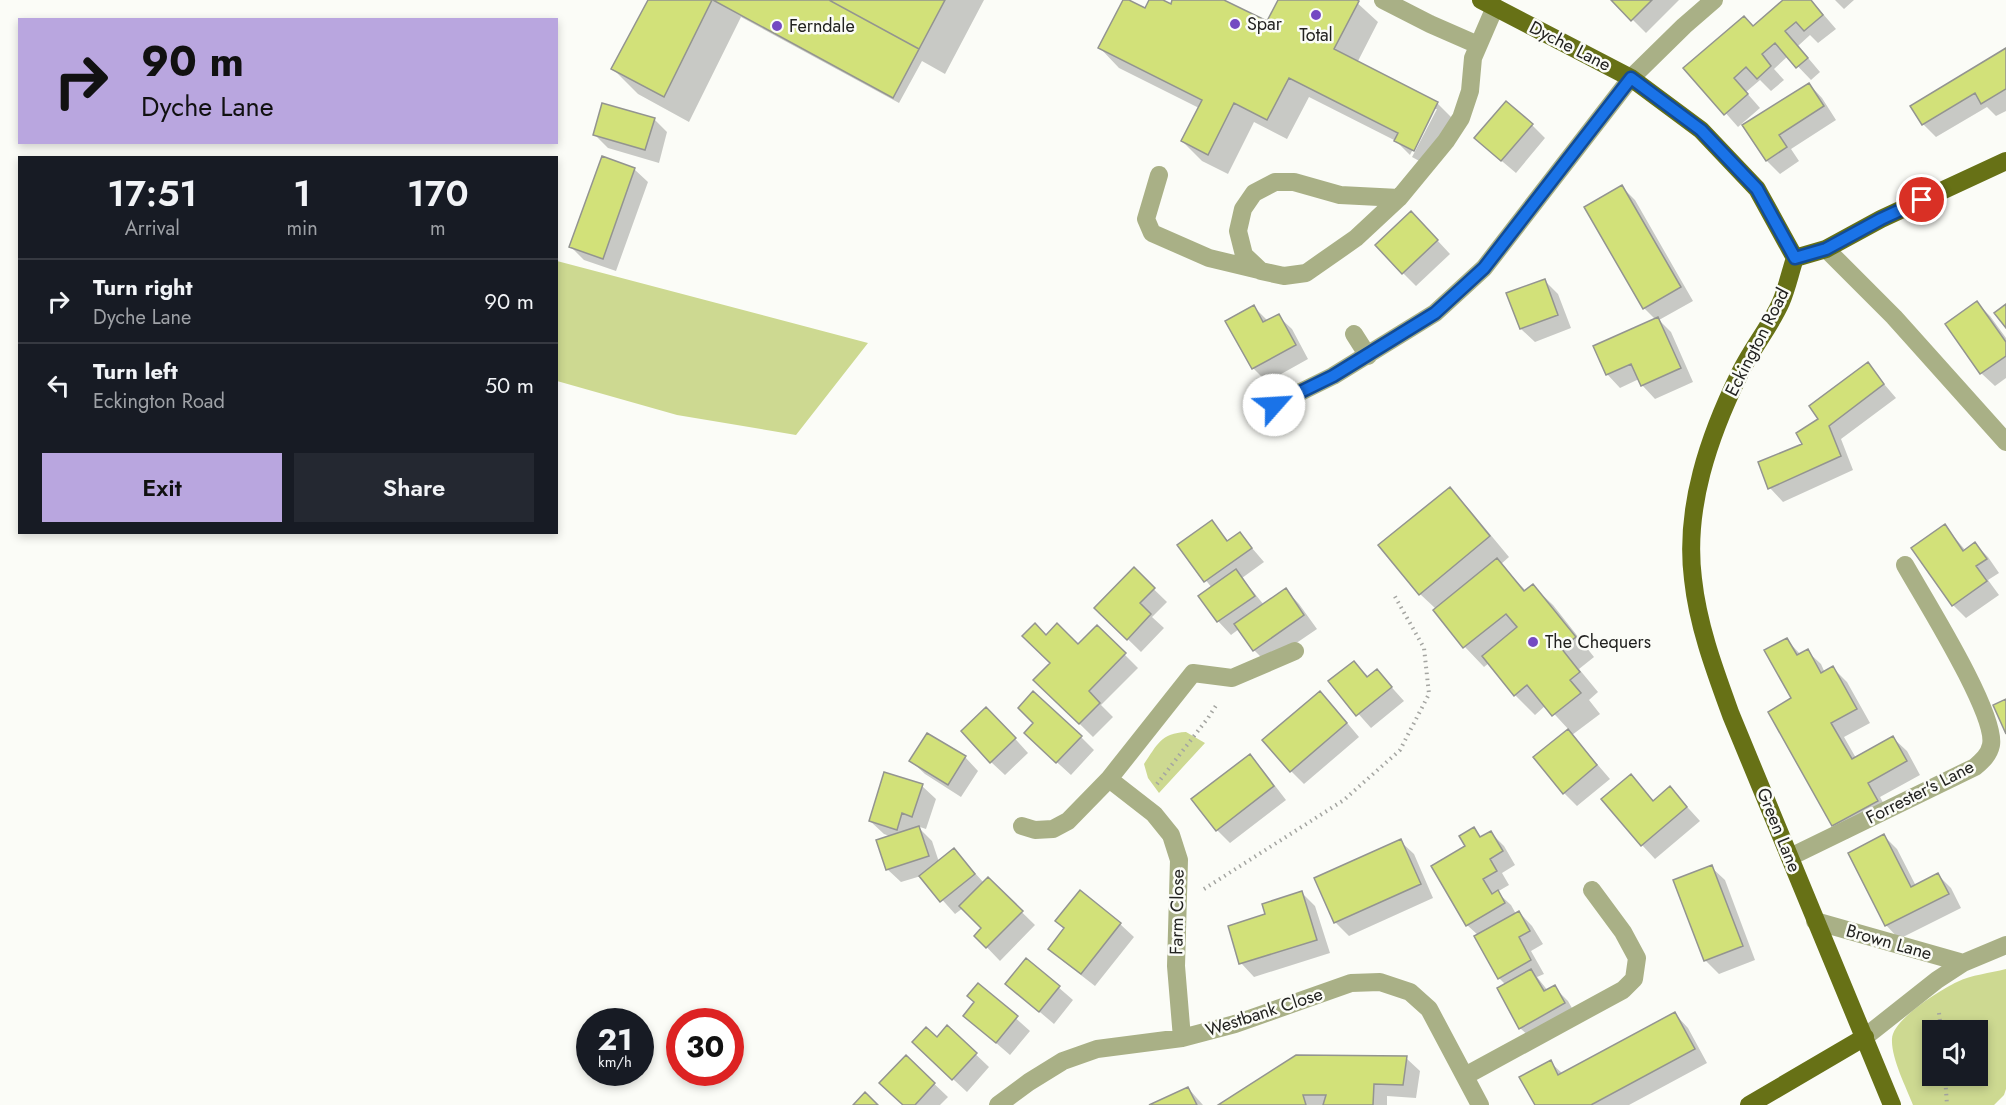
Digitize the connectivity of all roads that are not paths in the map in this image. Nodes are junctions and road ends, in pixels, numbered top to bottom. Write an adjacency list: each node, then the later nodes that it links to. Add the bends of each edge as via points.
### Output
1 (1383, 0): 4 (street)
2 (1714, 0): 5 (street)
3 (1488, 4): 4 (street); 5 (main road, Dyche Lane)
4 (1478, 45): 8 (street, via 1461,118)
5 (1631, 78): 10 (main road, Dyche Lane, via 1701,130 1757,189); 13 (street, via 1484,268 1435,313)
6 (2006, 161): 9 (main road)
7 (1159, 175): 11 (street, via 1146,219 1152,233 1209,258)
8 (1399, 198): 11 (street, via 1356,238 1306,273 1284,276); 11 (street, via 1340,195 1294,182 1275,182 1254,193 1243,209 1238,231 1244,255)
9 (1826, 249): 10 (main road); 15 (street, via 1894,316)
10 (1795, 258): 16 (main road, Eckington Road, via 1781,301 1740,371 1703,464)
11 (1261, 271)
12 (1354, 334): 13 (street)
13 (1368, 356): 14 (street)
14 (1274, 405)
15 (2006, 442)
16 (1691, 547): 21 (main road, Green Lane, via 1697,608 1712,663)
17 (1905, 565): 21 (street, Forrester's Lane, via 1960,659 1990,727 1991,744 1985,758 1975,767)
18 (1295, 651): 19 (street, via 1232,678 1193,673)
19 (1109, 778): 20 (street, via 1068,821 1053,829 1035,831); 27 (street, Farm Close, via 1155,814 1171,835 1179,860 1176,966)
20 (1022, 826)
21 (1790, 857): 23 (main road, Green Lane)
22 (1592, 890): 28 (street, via 1637,958 1634,979 1623,990)
23 (1815, 921): 25 (street, Brown Lane); 26 (main road, Green Lane)
24 (2006, 945): 25 (street, Brown Lane)
25 (1963, 963): 26 (street, Brown Lane)
26 (1865, 1037): 31 (main road); 32 (main road, Green Lane)
27 (1182, 1038): 28 (street, Westbank Close, via 1235,1024 1351,983 1380,982 1410,992 1429,1009); 29 (street, Westbank Close, via 1097,1049 1063,1061)
28 (1465, 1076): 30 (street, Westbank Close)
29 (998, 1105)
30 (1480, 1105)
31 (1749, 1105)
32 (1892, 1105)

